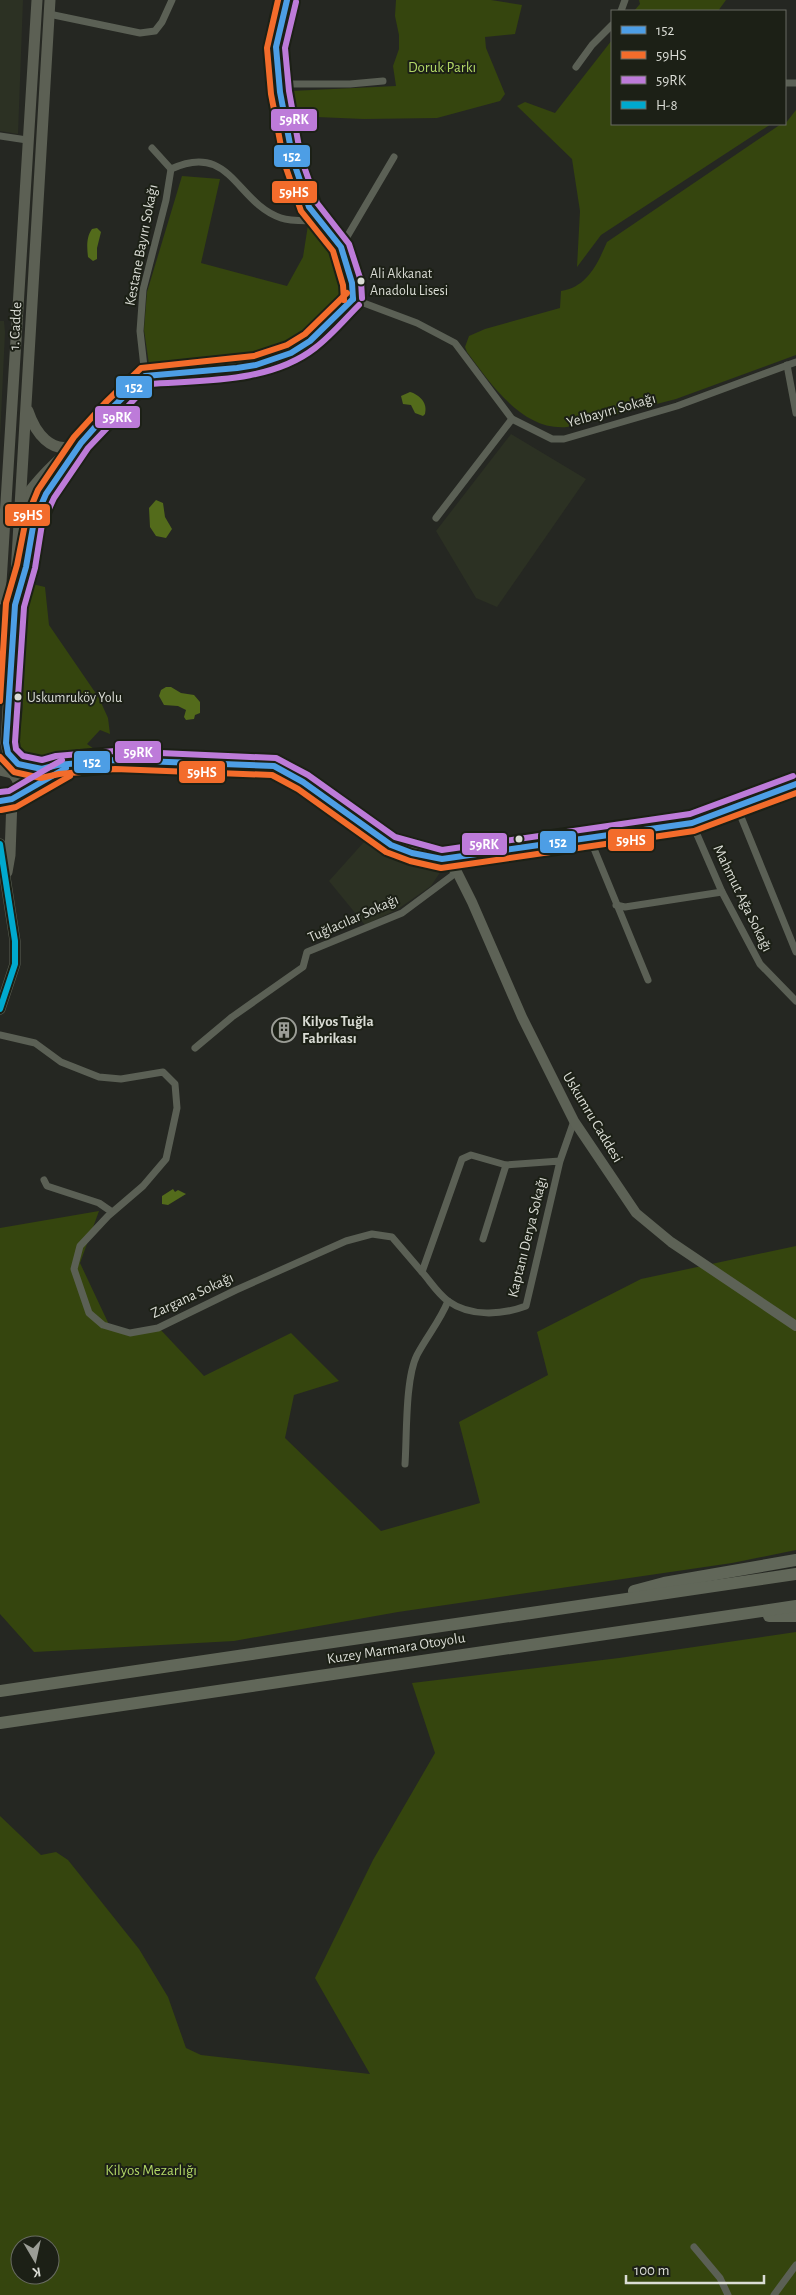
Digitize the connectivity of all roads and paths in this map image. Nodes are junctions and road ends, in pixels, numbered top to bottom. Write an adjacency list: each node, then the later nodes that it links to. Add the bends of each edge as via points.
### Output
1 (37, 0): 11 (main road, 1. Cadde)
2 (50, 0): 5 (main road, 1. Cadde)
3 (172, 0): 5 (street, via 155,31 140,33)
4 (287, 0): 9 (main road, via 276,47)
5 (49, 14): 21 (main road, 1. Cadde)
6 (611, 26): 7 (street)
7 (576, 67)
8 (383, 80): 9 (street, via 350,84)
9 (279, 84): 15 (main road, via 293,160 309,207)
10 (0, 136): 11 (street)
11 (28, 140): 27 (main road, 1. Cadde)
12 (152, 148): 14 (street)
13 (394, 157): 16 (street)
14 (171, 169): 15 (street, Kestane Bayırı Sokağı, via 200,160 216,165 263,207 281,218); 20 (street, Kestane Bayırı Sokağı, via 143,290 140,331)
15 (320, 221): 16 (main road)
16 (340, 247): 17 (main road, via 352,283)
17 (353, 299): 20 (main road, via 310,341 291,353 237,368); 23 (street, Yelbayırı Sokağı, via 417,323 455,343)
18 (796, 362): 19 (street, Yelbayırı Sokağı)
19 (787, 365): 22 (street); 23 (street, Yelbayırı Sokağı, via 677,406 564,439 552,440)
20 (145, 376): 24 (main road)
21 (26, 405): 24 (main road, via 37,431 45,440 57,448 66,449); 25 (main road, 1. Cadde)
22 (796, 413)
23 (512, 419): 26 (street)
24 (81, 443): 25 (main road, via 57,462); 29 (main road, via 46,494 34,521)
25 (21, 503): 27 (main road); 29 (main road, 1. Cadde)
26 (436, 518)
27 (4, 528): 28 (main road, 1. Cadde)
28 (0, 599)
29 (15, 605): 30 (main road, 1. Cadde)
30 (8, 753): 32 (main road, via 18,764); 34 (main road, 1. Cadde)
31 (71, 765): 32 (main road); 36 (main road); 42 (main road, via 115,760 274,766 293,774 385,842 408,852)
32 (42, 769): 34 (main road)
33 (0, 770): 34 (main road)
34 (14, 774): 36 (main road, 1. Cadde, via 19,785)
35 (796, 784): 38 (main road)
36 (14, 797): 37 (main road); 44 (main road, 1. Cadde)
37 (0, 801)
38 (737, 807): 39 (main road); 47 (street, Mahmut Ağa Sokağı)
39 (692, 823): 40 (main road); 45 (street, Mahmut Ağa Sokağı)
40 (590, 839): 42 (main road); 46 (street)
41 (0, 844): 44 (main road)
42 (442, 859): 43 (main road, Uskumru Caddesi)
43 (456, 872): 52 (street, Tuğlacılar Sokağı, via 402,913 307,952 303,967); 53 (main road, Uskumru Caddesi, via 539,1054)
44 (6, 874): 50 (main road, via 15,964)
45 (722, 892): 46 (street, via 624,907); 49 (street, Mahmut Ağa Sokağı, via 760,964)
46 (616, 905): 48 (street)
47 (796, 952)
48 (648, 980)
49 (796, 1001)
50 (0, 1009)
51 (0, 1035): 57 (street, Zargana Sokağı, via 36,1043 61,1062 99,1077 121,1079 163,1072 175,1084 177,1108 166,1159 143,1186)
52 (195, 1048)
53 (574, 1121): 54 (street, Kaptanı Derya Sokağı); 61 (main road, Uskumru Caddesi, via 636,1213 671,1242)
54 (560, 1161): 55 (street, Kaptanı Derya Sokağı); 60 (street, Kaptanı Derya Sokağı, via 526,1306 509,1313 474,1312)
55 (506, 1165): 58 (street); 59 (street, Kaptanı Derya Sokağı, via 471,1156 462,1159)
56 (44, 1180): 57 (street, via 52,1189 98,1203)
57 (112, 1212): 59 (street, Zargana Sokağı, via 80,1246 74,1269 89,1313 102,1325 130,1333 158,1328 333,1247 372,1234 392,1237)
58 (484, 1239)
59 (422, 1272): 60 (street, Kaptanı Derya Sokağı)
60 (448, 1301): 62 (street, via 411,1373)
61 (796, 1326)
62 (405, 1464)
63 (796, 1560): 65 (highway, via 664,1583)
64 (796, 1574): 65 (highway, Kuzey Marmara Otoyolu)
65 (590, 1604): 69 (highway, Kuzey Marmara Otoyolu)
66 (796, 1606): 67 (highway, Kuzey Marmara Otoyolu)
67 (734, 1615): 68 (highway); 70 (highway, Kuzey Marmara Otoyolu)
68 (796, 1616)
69 (0, 1691)
70 (0, 1723)
71 (694, 2247): 73 (street, via 720,2278)
72 (796, 2265): 74 (street)
73 (728, 2295)
74 (774, 2295)

